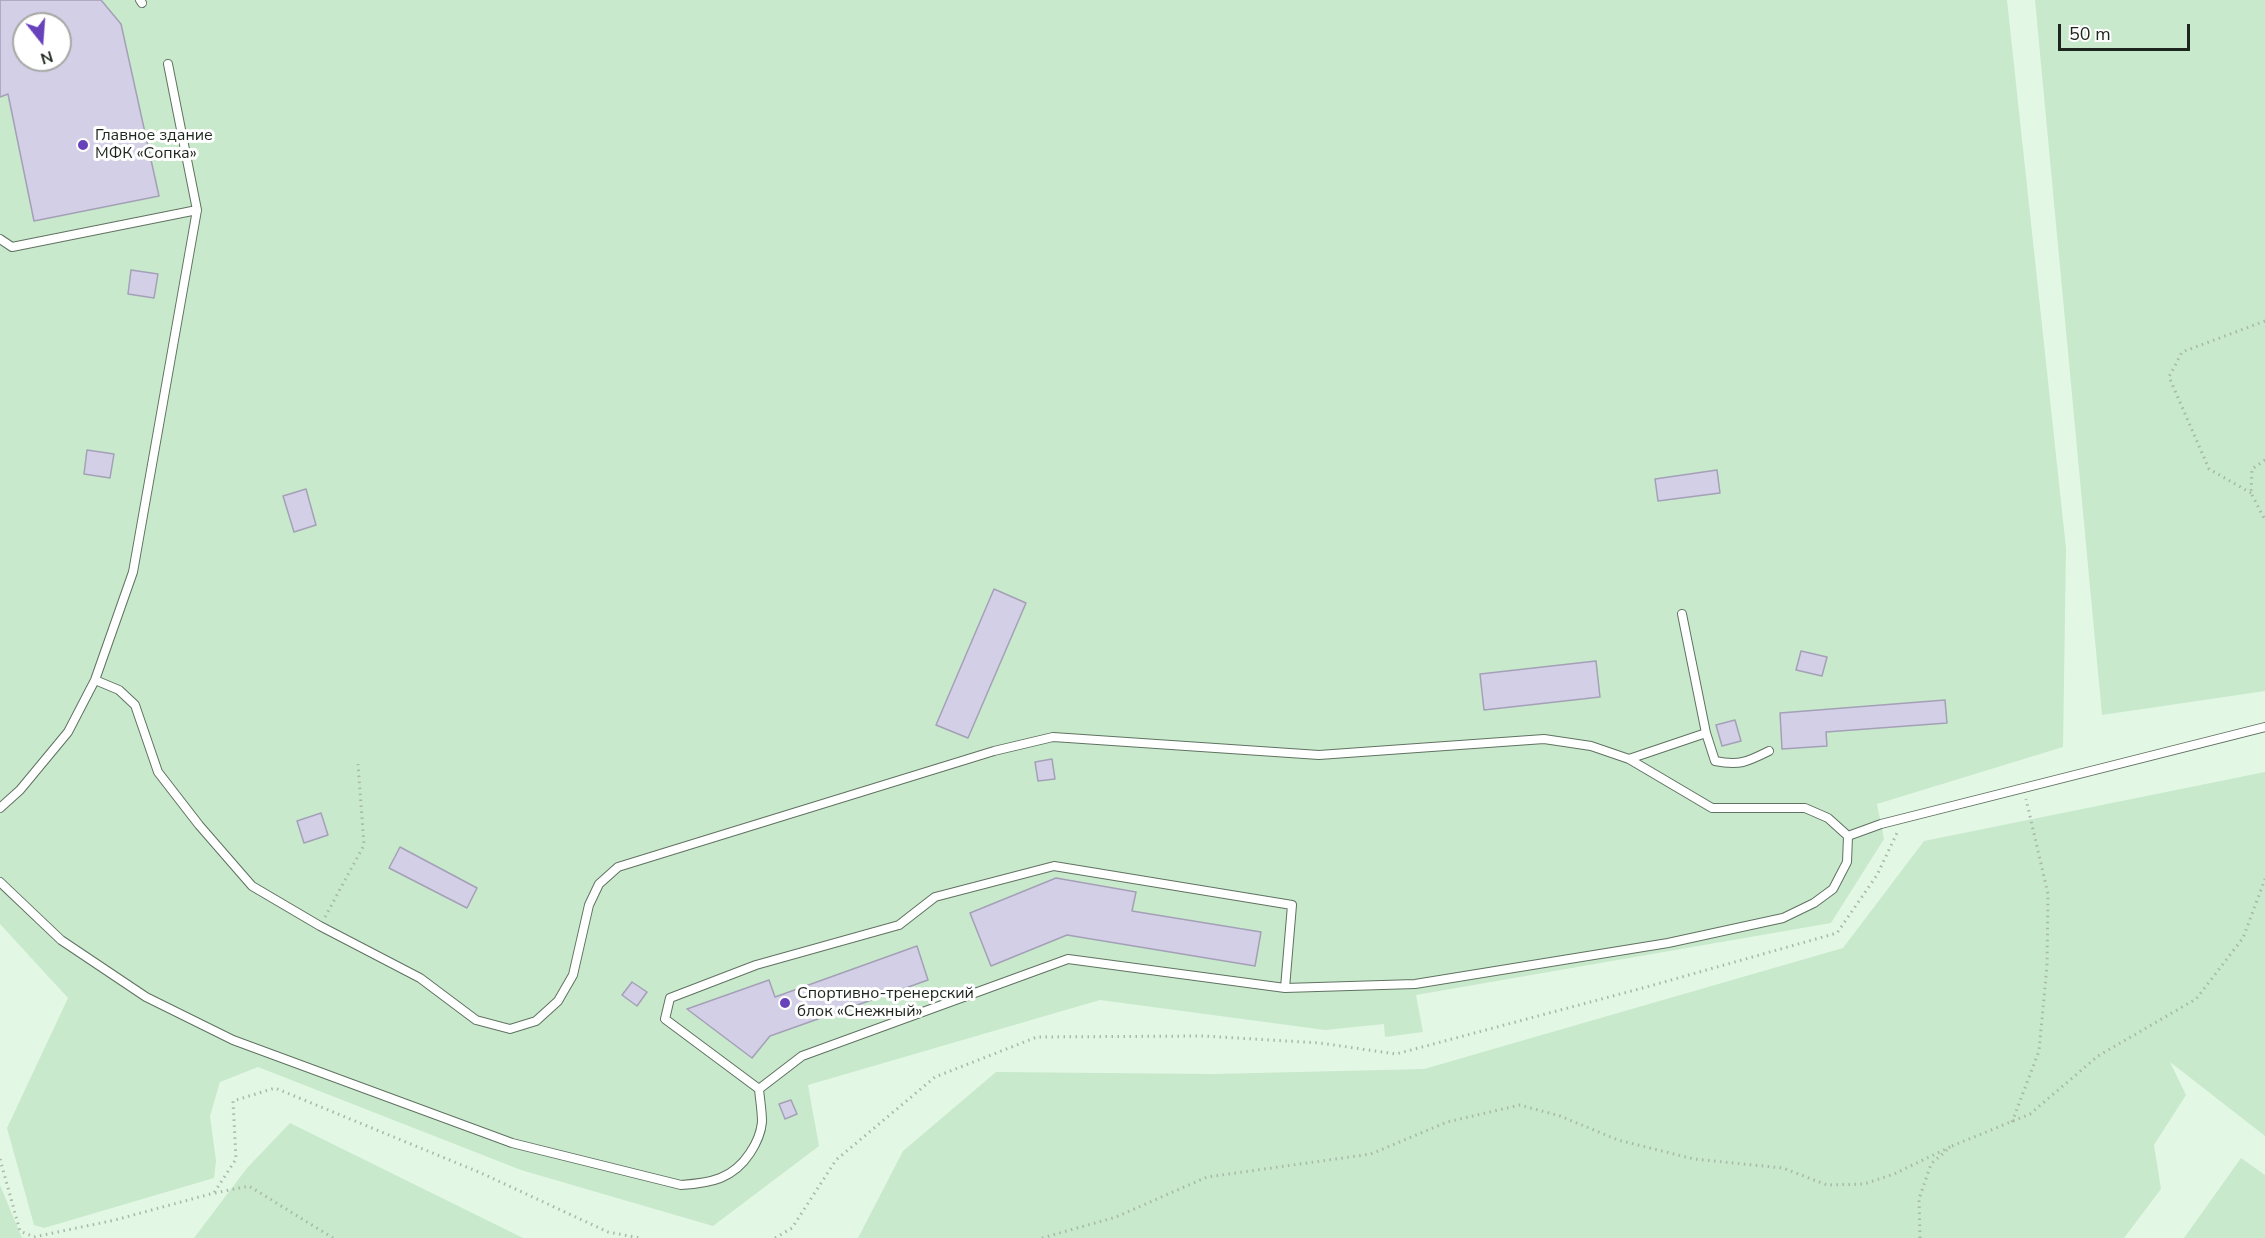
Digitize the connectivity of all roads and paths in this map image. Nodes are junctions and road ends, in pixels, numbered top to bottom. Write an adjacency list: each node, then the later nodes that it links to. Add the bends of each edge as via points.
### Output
1 (168, 64): 2 (lane)
2 (197, 210): 3 (lane, via 12,247); 9 (lane, via 133,572)
3 (0, 239)
4 (2265, 321): 6 (path, via 2182,352 2169,377 2209,469)
5 (2265, 460): 6 (path, via 2252,469)
6 (2250, 493): 7 (path)
7 (2265, 520)
8 (1682, 615): 11 (lane)
9 (95, 680): 16 (lane, via 68,732); 21 (lane, via 119,690 135,705 158,772 252,886)
10 (2265, 727): 15 (lane)
11 (1706, 733): 12 (lane, via 1715,761 1733,765); 13 (lane)
12 (1769, 751)
13 (1629, 759): 18 (lane, via 1712,808 1804,808 1828,818); 21 (lane, via 1591,746 1544,739 1319,755 1053,736 618,867 599,884 589,905 573,975 558,1001 536,1020 510,1029 476,1020 420,978)
14 (358, 764): 21 (path, via 364,845)
15 (2024, 788): 17 (lane); 24 (path, via 2048,894 2047,966 2039,1051)
16 (0, 808)
17 (1903, 819): 18 (lane); 31 (path, via 1877,875 1837,933 1396,1054 1320,1043 1204,1036 1037,1037 935,1077 836,1160 792,1228)
18 (1848, 836): 22 (lane, via 1846,862 1833,889 1783,918 1668,944 1415,984)
19 (2265, 879): 24 (path, via 2242,938 2196,999 2098,1056 2030,1114)
20 (0, 882): 23 (lane, via 61,940 146,997 233,1040 512,1143 681,1185 703,1184 742,1166 756,1144 762,1124)
21 (320, 926)
22 (1285, 988): 23 (lane, via 1068,959 802,1056); 23 (lane, via 1292,905 1054,866 935,897 899,925 756,965 670,998 665,1019)
23 (759, 1089)
24 (2012, 1122): 25 (path)
25 (1952, 1146): 32 (path, via 1864,1184 1827,1185 1783,1168 1694,1160 1618,1140 1560,1116 1520,1105 1448,1122 1371,1155 1207,1177 1116,1217); 33 (path, via 1931,1164 1919,1199)
26 (0, 1159): 27 (path, via 20,1231 34,1237)
27 (214, 1193): 28 (path, via 236,1159 233,1101 275,1088 481,1173 608,1232); 29 (path, via 249,1186)
28 (632, 1237): 30 (path)
29 (333, 1238)
30 (640, 1238)
31 (776, 1238)
32 (1042, 1238)
33 (1920, 1238)

